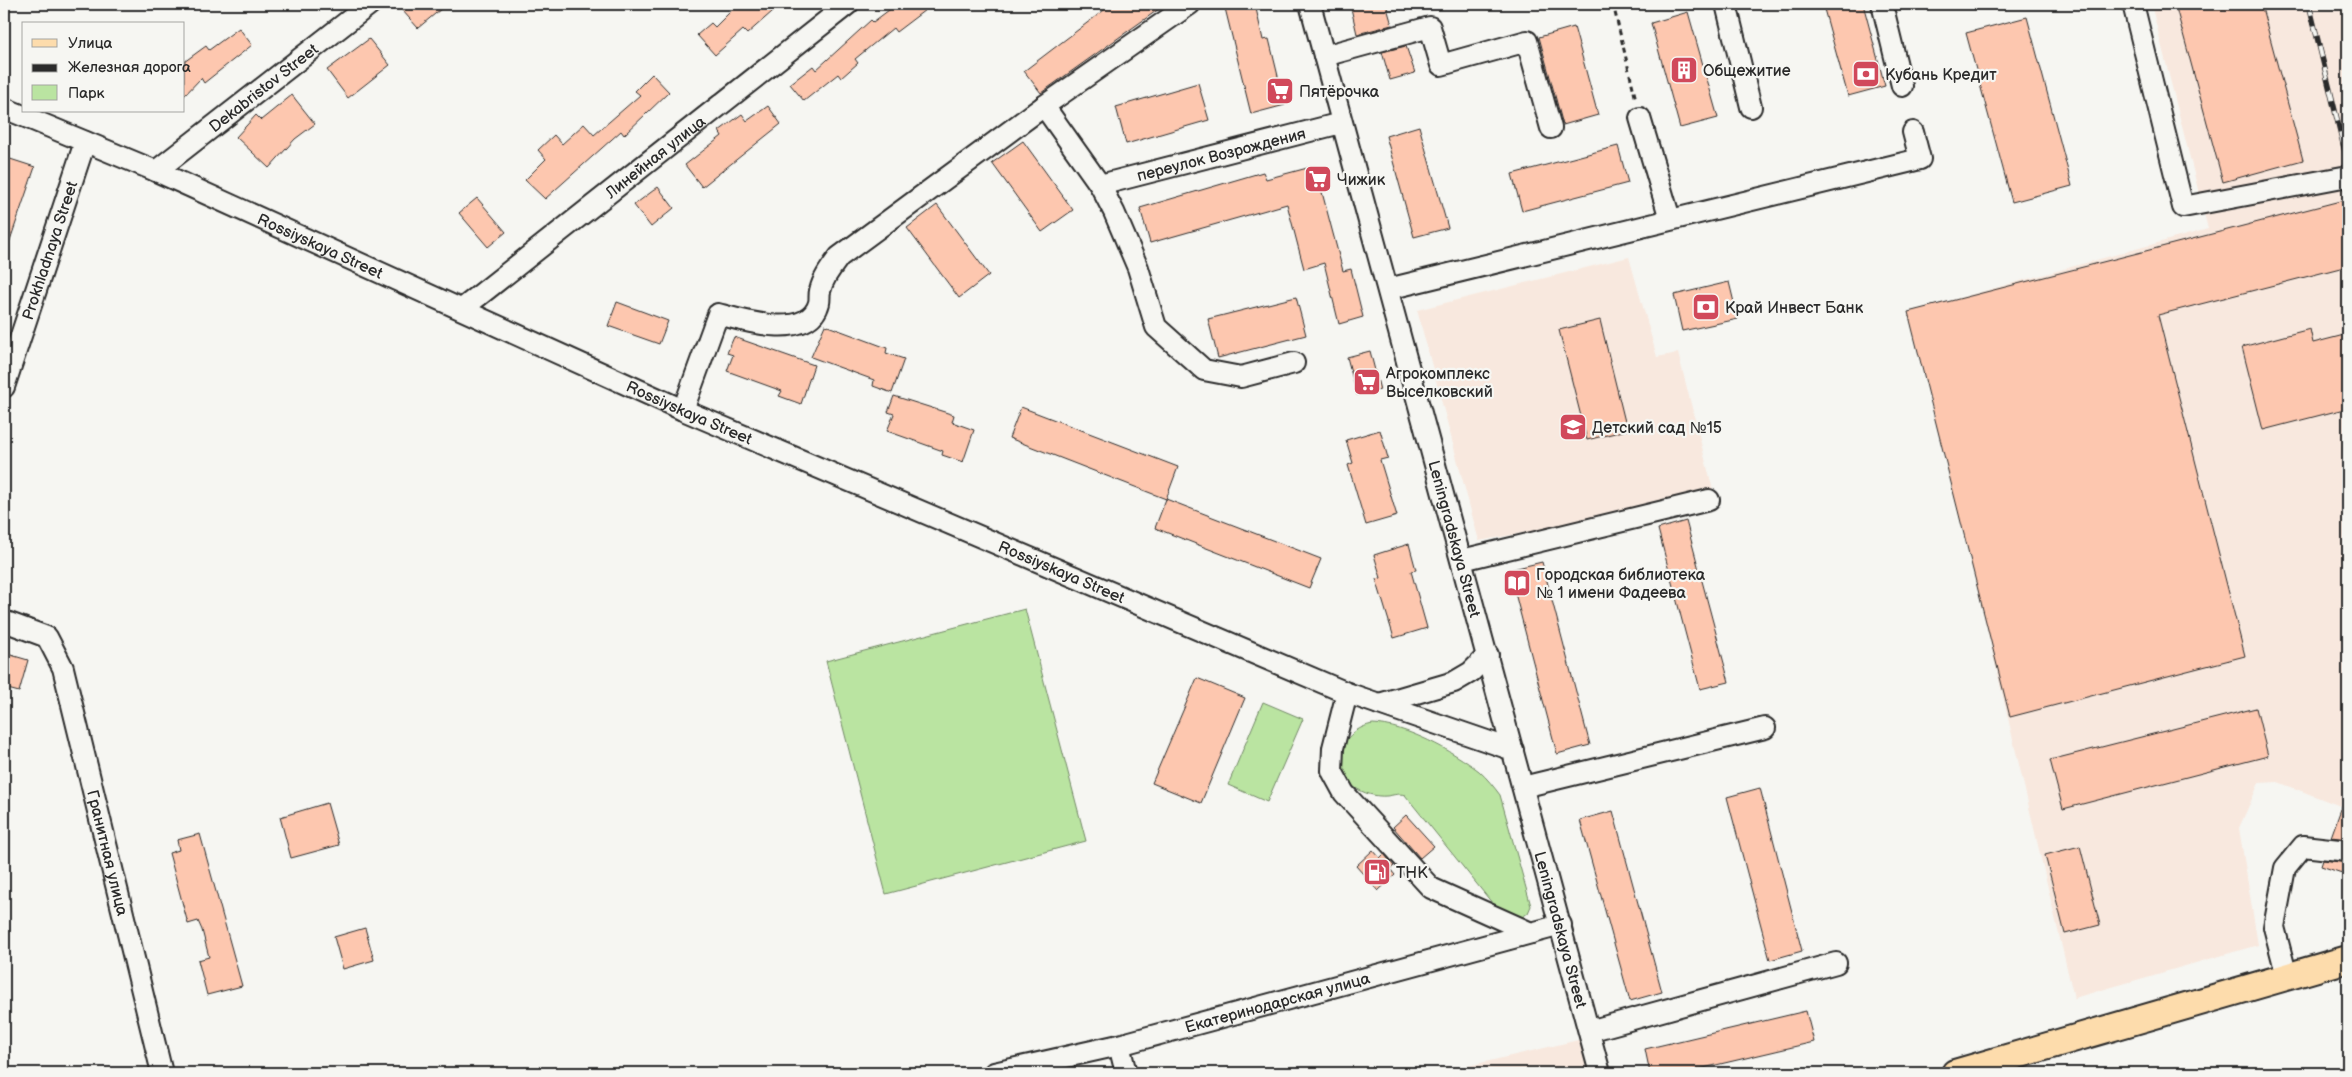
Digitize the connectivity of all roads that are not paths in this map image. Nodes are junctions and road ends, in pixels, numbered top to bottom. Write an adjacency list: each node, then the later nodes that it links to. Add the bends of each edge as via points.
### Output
1 (370, 4): 18 (street, Dekabristov Street)
2 (848, 4): 23 (street, Линейная улица)
3 (1190, 4): 10 (street)
4 (1310, 4): 8 (street, Leningradskaya Street)
5 (1726, 4): 11 (street)
6 (1882, 4): 9 (street)
7 (2133, 4): 19 (street, via 2183,207)
8 (1324, 56): 14 (street, Leningradskaya Street); 15 (street, via 1430,27 1441,65 1527,41)
9 (1902, 86)
10 (1044, 106): 20 (street); 26 (street, via 839,257 824,279 819,303 812,315 802,322 764,326 718,314)
11 (1751, 107)
12 (4, 108): 17 (street, Rossiyskaya Street)
13 (1640, 118): 21 (street)
14 (1341, 123): 20 (street, переулок Возрождения); 22 (street, Leningradskaya Street)
15 (1551, 128)
16 (1913, 132): 21 (street, via 1920,159)
17 (85, 142): 18 (street, Rossiyskaya Street); 25 (street, Prokhladnaya Street)
18 (156, 170): 23 (street, Rossiyskaya Street)
19 (2348, 176)
20 (1100, 185): 24 (street, via 1138,268 1156,327 1204,370 1241,377)
21 (1670, 219): 22 (street)
22 (1388, 289): 28 (street, Leningradskaya Street)
23 (462, 309): 26 (street, Rossiyskaya Street)
24 (1294, 362)
25 (4, 387)
26 (683, 410): 31 (street, Rossiyskaya Street)
27 (1709, 500): 28 (street)
28 (1462, 560): 30 (street, Leningradskaya Street)
29 (4, 620): 44 (street, Гранитная улица, via 47,637 63,668)
30 (1488, 656): 32 (street, via 1454,682); 34 (street, Leningradskaya Street)
31 (1347, 693): 32 (street, Rossiyskaya Street); 38 (street, via 1332,748 1332,771 1344,793 1431,888)
32 (1379, 704): 34 (street, Rossiyskaya Street)
33 (1765, 728): 35 (street)
34 (1513, 750): 35 (street, Leningradskaya Street)
35 (1523, 787): 37 (street, Leningradskaya Street)
36 (2348, 851): 41 (street, via 2303,846 2285,868 2274,927)
37 (1561, 925): 38 (street, Екатеринодарская улица); 42 (street, Leningradskaya Street)
38 (1532, 933): 43 (street, Екатеринодарская улица)
39 (2348, 959): 41 (main road)
40 (1836, 963): 42 (street)
41 (2288, 977): 48 (main road)
42 (1589, 1031): 47 (street, Leningradskaya Street)
43 (1120, 1045): 45 (street, Екатеринодарская улица); 46 (street)
44 (162, 1073)
45 (994, 1073)
46 (1126, 1073)
47 (1600, 1073)
48 (1955, 1073)

